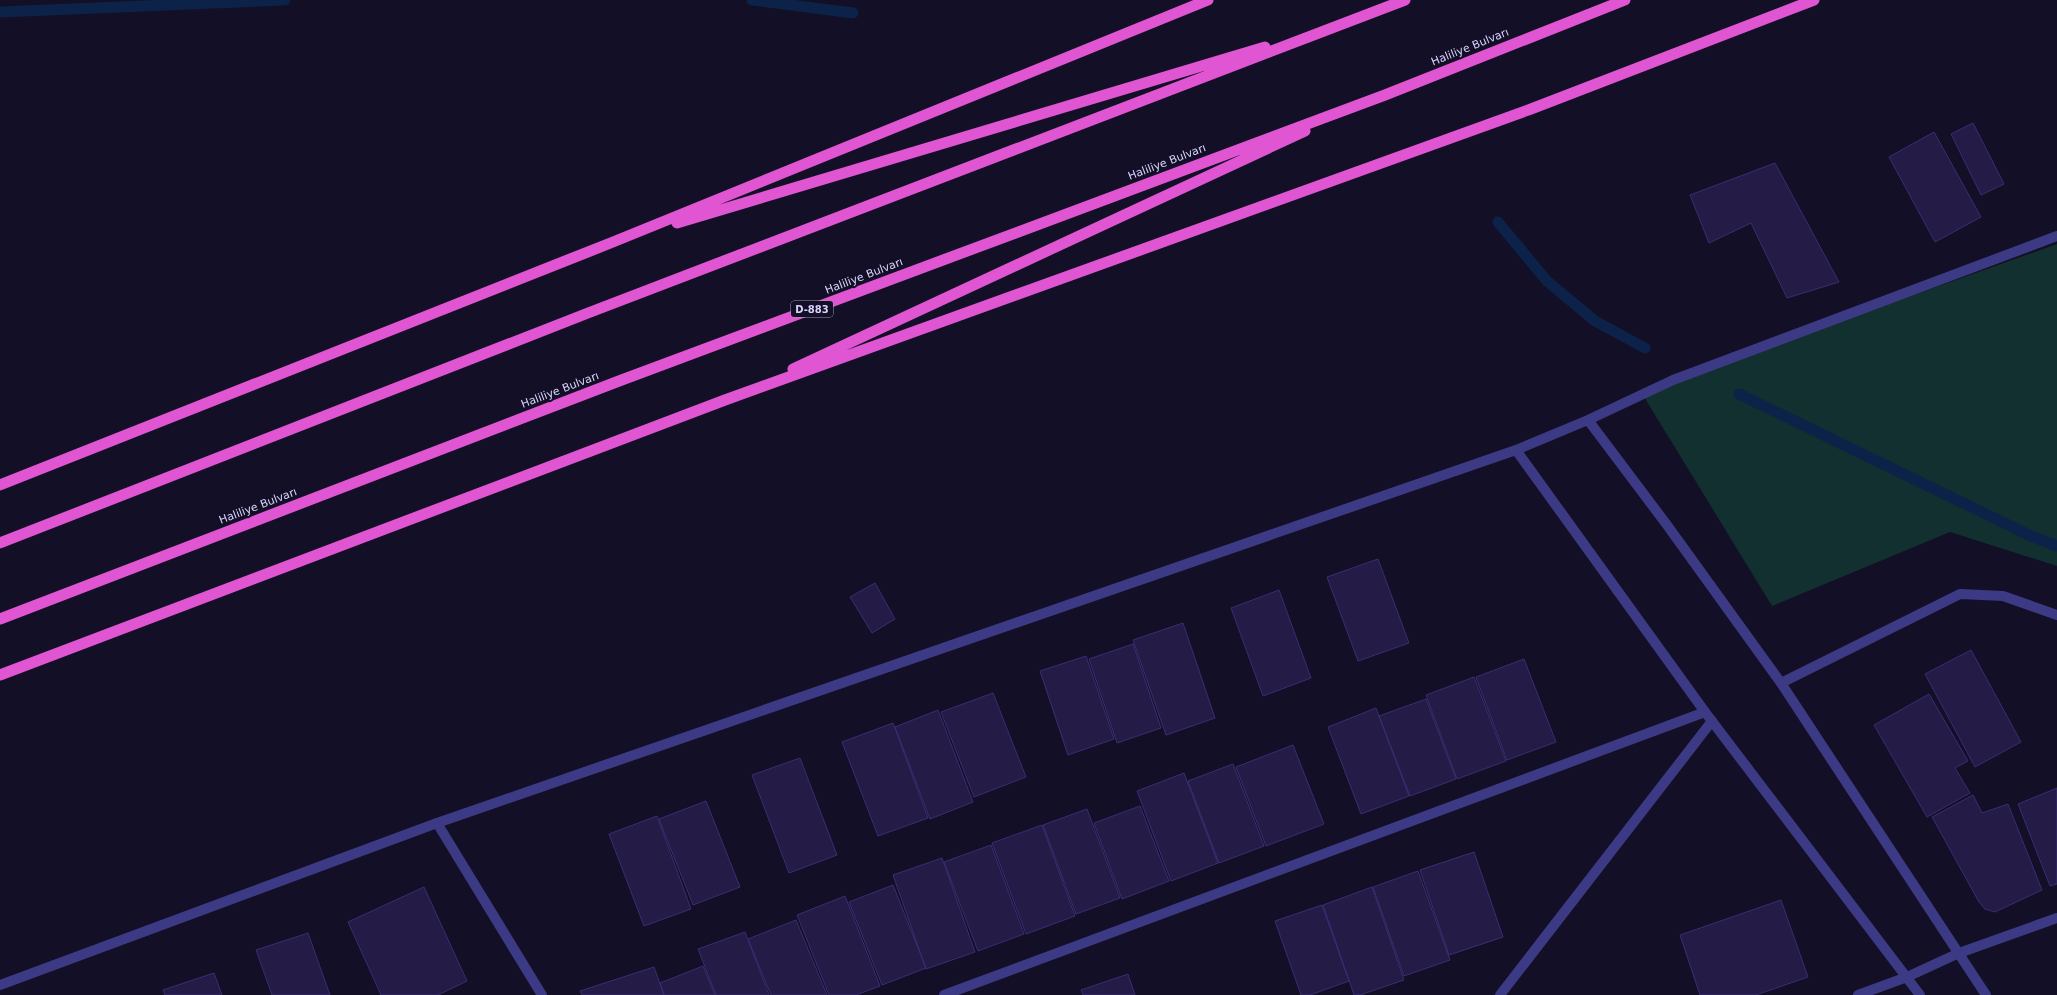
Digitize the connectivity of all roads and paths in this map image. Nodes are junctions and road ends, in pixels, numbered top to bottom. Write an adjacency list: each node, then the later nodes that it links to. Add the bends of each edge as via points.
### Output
1 (1208, 0): 8 (highway)
2 (1405, 0): 5 (highway)
3 (1625, 0): 6 (highway, Haliliye Bulvarı / D-883)
4 (1814, 0): 9 (highway, via 1531,109)
5 (1349, 22): 8 (highway); 13 (highway, via 596,310)
6 (1385, 95): 9 (highway); 15 (highway, Haliliye Bulvarı / D-883, via 626,378)
7 (2057, 236): 10 (street, via 1673,380)
8 (613, 242): 12 (highway)
9 (725, 400): 16 (highway)
10 (1588, 420): 11 (street); 17 (street)
11 (1516, 450): 18 (street); 20 (street)
12 (0, 485)
13 (0, 543)
14 (2057, 615): 17 (street, via 2003,596 1960,594)
15 (0, 618)
16 (0, 675)
17 (1781, 682): 22 (street)
18 (1705, 712): 19 (street); 26 (street)
19 (1712, 721): 23 (street); 27 (street)
20 (437, 824): 24 (street); 25 (street)
21 (2057, 918): 22 (street)
22 (1959, 953): 23 (street); 30 (street)
23 (1907, 977): 28 (street); 29 (street)
24 (0, 985)
25 (542, 995)
26 (944, 995)
27 (1500, 995)
28 (1858, 995)
29 (1920, 995)
30 (1986, 995)

